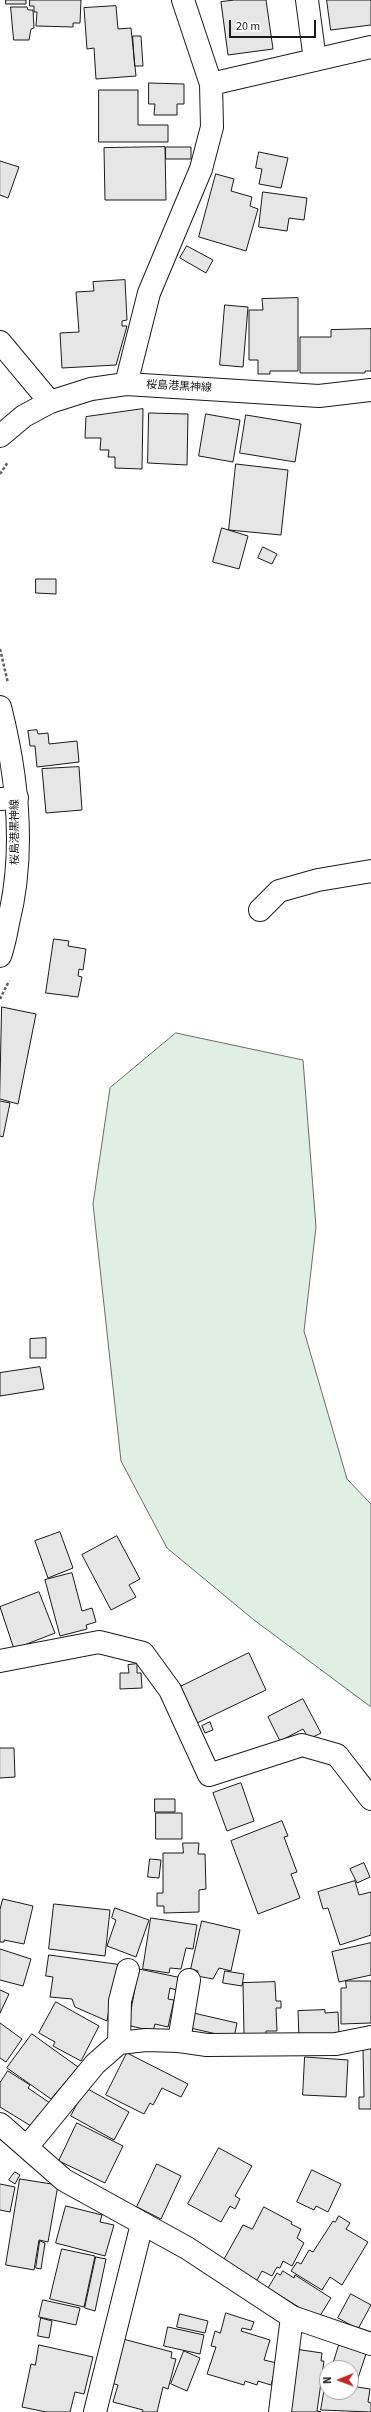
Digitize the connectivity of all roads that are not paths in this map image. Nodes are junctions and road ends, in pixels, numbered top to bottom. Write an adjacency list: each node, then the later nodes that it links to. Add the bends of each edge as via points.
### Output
1 (183, 0): 5 (street)
2 (307, 0): 4 (street)
3 (371, 47): 4 (street)
4 (315, 60): 5 (street)
5 (210, 84): 7 (street, via 212,127 201,169 149,293)
6 (0, 342): 9 (street)
7 (126, 384): 8 (street, 桜島港黒神線, via 319,396); 9 (street, 桜島港黒神線, via 91,389)
8 (371, 390)
9 (50, 402): 10 (street, 桜島港黒神線, via 24,416)
10 (0, 435)
11 (0, 707): 12 (street, 桜島港黒神線, via 12,758)
12 (9, 798): 15 (street, 桜島港黒神線, via 18,846 14,901)
13 (371, 871): 14 (street, via 318,880 279,891)
14 (260, 910)
15 (0, 956)
16 (0, 1661): 17 (street, via 99,1642 143,1653 170,1690 208,1775 302,1745 337,1755)
17 (371, 1800)
18 (128, 1970): 22 (street, via 120,2001)
19 (189, 1980): 21 (street)
20 (371, 2036): 21 (street, via 336,2044 207,2045)
21 (179, 2041): 22 (street, via 146,2040)
22 (119, 2043): 24 (street, via 95,2064)
23 (0, 2124): 24 (street)
24 (27, 2147): 25 (street, via 64,2180)
25 (142, 2224): 26 (street, via 187,2248); 28 (street)
26 (292, 2317): 27 (street); 29 (street)
27 (368, 2337)
28 (95, 2412)
29 (280, 2412)

